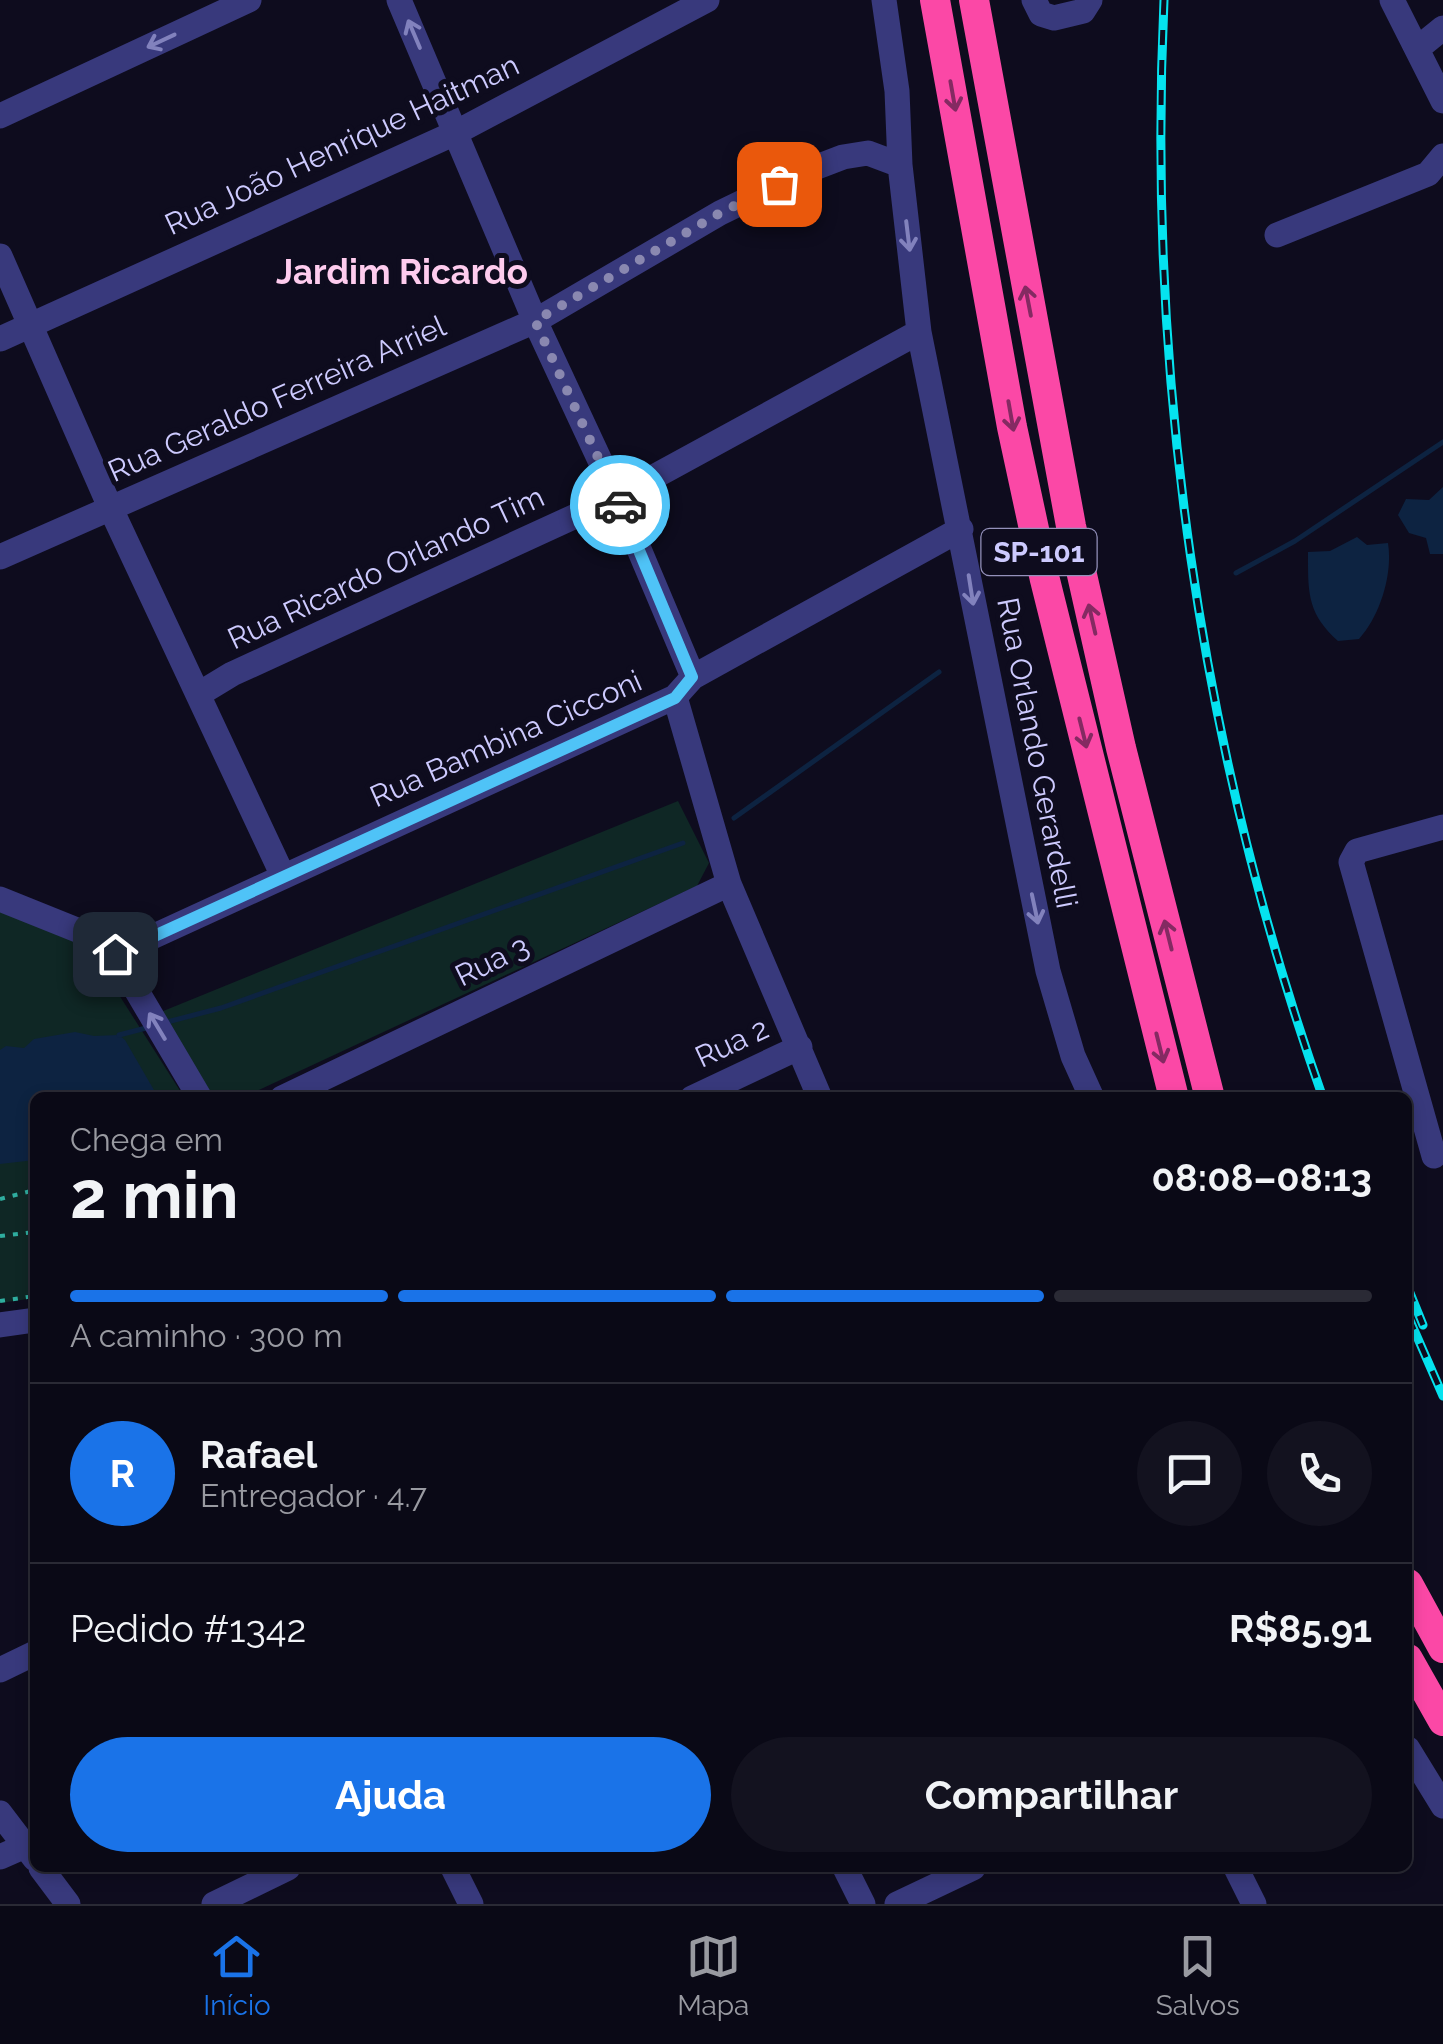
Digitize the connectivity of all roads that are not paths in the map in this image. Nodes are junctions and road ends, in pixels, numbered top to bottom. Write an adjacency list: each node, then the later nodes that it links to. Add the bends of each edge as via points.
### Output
1 (249, 0): 14 (street, one-way to 14)
2 (399, 0): 16 (street, one-way to 2)
3 (707, 0): 16 (street, Rua João Henrique Haitman)
4 (884, 0): 15 (street, Rua Orlando Gerardelli)
5 (935, 0): 45 (highway, SP-101, one-way to 45, via 1045,580)
6 (974, 0): 20 (highway, SP-101)
7 (992, 0): 20 (highway)
8 (1034, 0): 9 (street, via 1041,14 1054,18 1082,11)
9 (1090, 0)
10 (1392, 0): 12 (street)
11 (1443, 28): 12 (street)
12 (1417, 49): 13 (street)
13 (1443, 102)
14 (0, 116)
15 (898, 120): 17 (street, Rua Geraldo Ferreira Arriel); 18 (street, Rua Orlando Gerardelli)
16 (456, 132): 23 (street); 24 (street, Rua João Henrique Haitman)
17 (843, 157): 18 (street, Rua Geraldo Ferreira Arriel, via 868,153); 23 (street, Rua Geraldo Ferreira Arriel, via 720,213)
18 (900, 165): 25 (street, Rua Orlando Gerardelli, one-way to 25)
19 (1438, 168): 21 (street)
20 (1009, 176): 46 (highway, SP-101, one-way to 20, via 1071,526)
21 (1277, 235)
22 (0, 256): 24 (street)
23 (535, 321): 27 (street); 28 (street, Rua Geraldo Ferreira Arriel)
24 (30, 325): 26 (street, Rua João Henrique Haitman); 28 (street)
25 (919, 332): 27 (street, Rua Ricardo Orlando Tim); 29 (street, Rua Orlando Gerardelli)
26 (0, 339)
27 (617, 497): 31 (street); 32 (street, Rua Ricardo Orlando Tim)
28 (110, 507): 30 (street, Rua Geraldo Ferreira Arriel); 32 (street)
29 (961, 529): 31 (street, Rua Bambina Cicconi); 44 (street, Rua Orlando Gerardelli, one-way to 44, via 1048,971)
30 (0, 556)
31 (692, 677): 33 (street, Rua Bambina Cicconi)
32 (199, 694): 35 (street)
33 (675, 698): 35 (street, Rua Bambina Cicconi); 36 (street)
34 (1443, 827): 47 (street, via 1357,850 1351,862)
35 (283, 876): 38 (street, Rua Bambina Cicconi)
36 (729, 884): 39 (street); 41 (street, Rua 3)
37 (0, 899): 38 (street, via 82,932)
38 (115, 954): 40 (street, one-way to 38)
39 (800, 1047): 42 (street, Rua 2); 43 (street)
40 (196, 1092)
41 (295, 1092)
42 (705, 1092)
43 (818, 1092)
44 (1089, 1092)
45 (1173, 1092)
46 (1208, 1092)
47 (1434, 1156)
48 (30, 1321): 49 (street)
49 (0, 1325)
50 (1412, 1591): 51 (highway)
51 (1443, 1648)
52 (30, 1656): 54 (street)
53 (1412, 1666): 55 (highway)
54 (0, 1670)
55 (1443, 1721)
56 (1412, 1756): 57 (street)
57 (1443, 1806)
58 (0, 1813): 59 (street)
59 (30, 1852): 60 (street)
60 (0, 1857)
61 (45, 1872): 67 (street)
62 (280, 1872): 68 (street)
63 (454, 1872): 69 (street)
64 (847, 1872): 70 (street)
65 (965, 1872): 71 (street)
66 (1238, 1872): 72 (street)
67 (68, 1904)
68 (214, 1904)
69 (471, 1904)
70 (864, 1904)
71 (898, 1904)
72 (1254, 1904)

